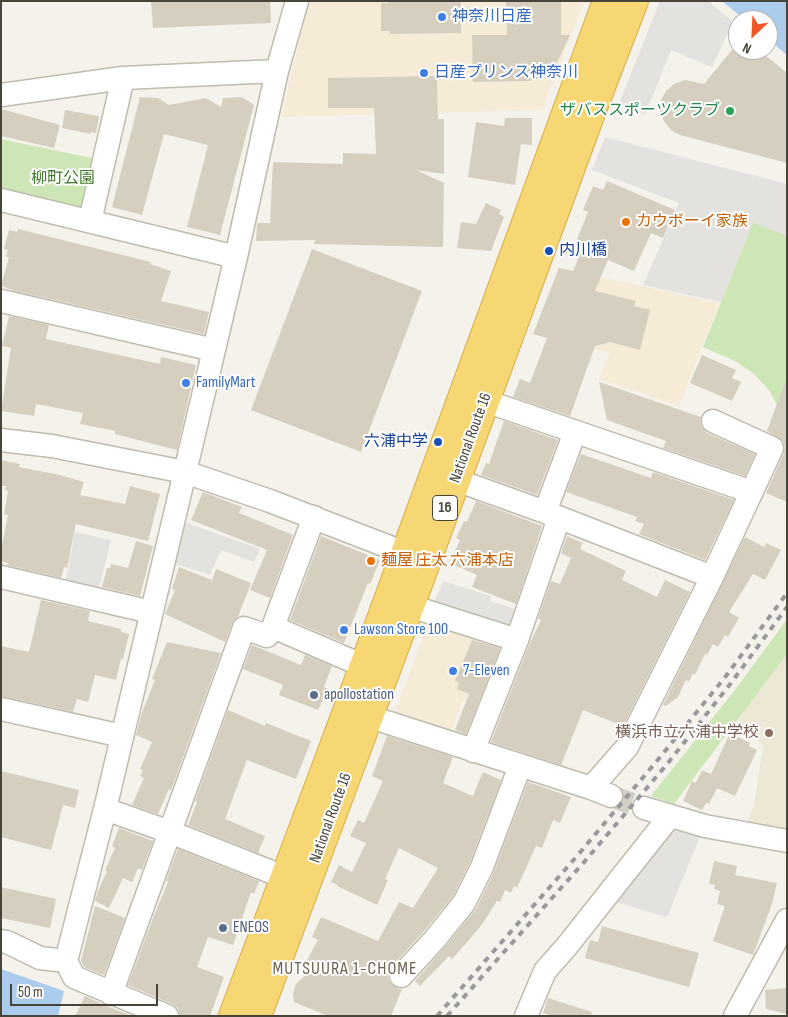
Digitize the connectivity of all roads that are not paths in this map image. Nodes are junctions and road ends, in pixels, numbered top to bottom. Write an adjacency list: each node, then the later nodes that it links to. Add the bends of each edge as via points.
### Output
1 (297, 1): 4 (street)
2 (607, 1): 21 (highway, National Route 16 / 16)
3 (634, 1): 12 (highway, National Route 16 / 16)
4 (277, 71): 5 (street); 9 (street)
5 (123, 78): 6 (street); 8 (street)
6 (1, 95)
7 (1, 200): 8 (street)
8 (90, 221): 9 (street)
9 (236, 257): 11 (street)
10 (1, 301): 11 (street)
11 (214, 350): 16 (street)
12 (484, 403): 14 (street); 17 (highway, National Route 16 / 16)
13 (713, 421): 18 (street, via 772,448)
14 (575, 432): 18 (street); 19 (street)
15 (1, 440): 16 (street, via 52,446)
16 (185, 472): 20 (street); 25 (street)
17 (456, 478): 19 (street); 24 (highway, National Route 16 / 16)
18 (752, 492): 23 (street)
19 (552, 515): 23 (street); 27 (street)
20 (314, 517): 21 (street); 26 (street)
21 (405, 553): 28 (highway, National Route 16 / 16)
22 (1, 576): 25 (street)
23 (712, 576): 33 (street, via 627,747 601,792)
24 (410, 606): 27 (street); 30 (highway, National Route 16 / 16)
25 (151, 612): 31 (street)
26 (273, 627): 28 (street); 37 (street, via 267,636 244,628)
27 (516, 640): 32 (street)
28 (364, 666): 30 (highway, National Route 16 / 16)
29 (1, 709): 31 (street)
30 (358, 713): 32 (street); 39 (highway, National Route 16 / 16); 47 (highway, National Route 16 / 16)
31 (122, 736): 35 (street)
32 (473, 751): 33 (street)
33 (520, 766): 43 (street, via 482,867 464,903)
34 (644, 808): 36 (street)
35 (105, 809): 37 (street); 42 (street)
36 (670, 816): 38 (street); 48 (street, via 545,971)
37 (170, 832): 39 (street); 44 (street)
38 (787, 841)
39 (284, 877): 46 (highway, National Route 16 / 16)
40 (786, 922): 49 (street)
41 (1, 941): 42 (street, via 40,958)
42 (66, 961): 44 (street, via 74,977)
43 (401, 976)
44 (111, 994): 45 (street)
45 (167, 1016)
46 (233, 1016)
47 (257, 1016)
48 (526, 1016)
49 (735, 1016)

